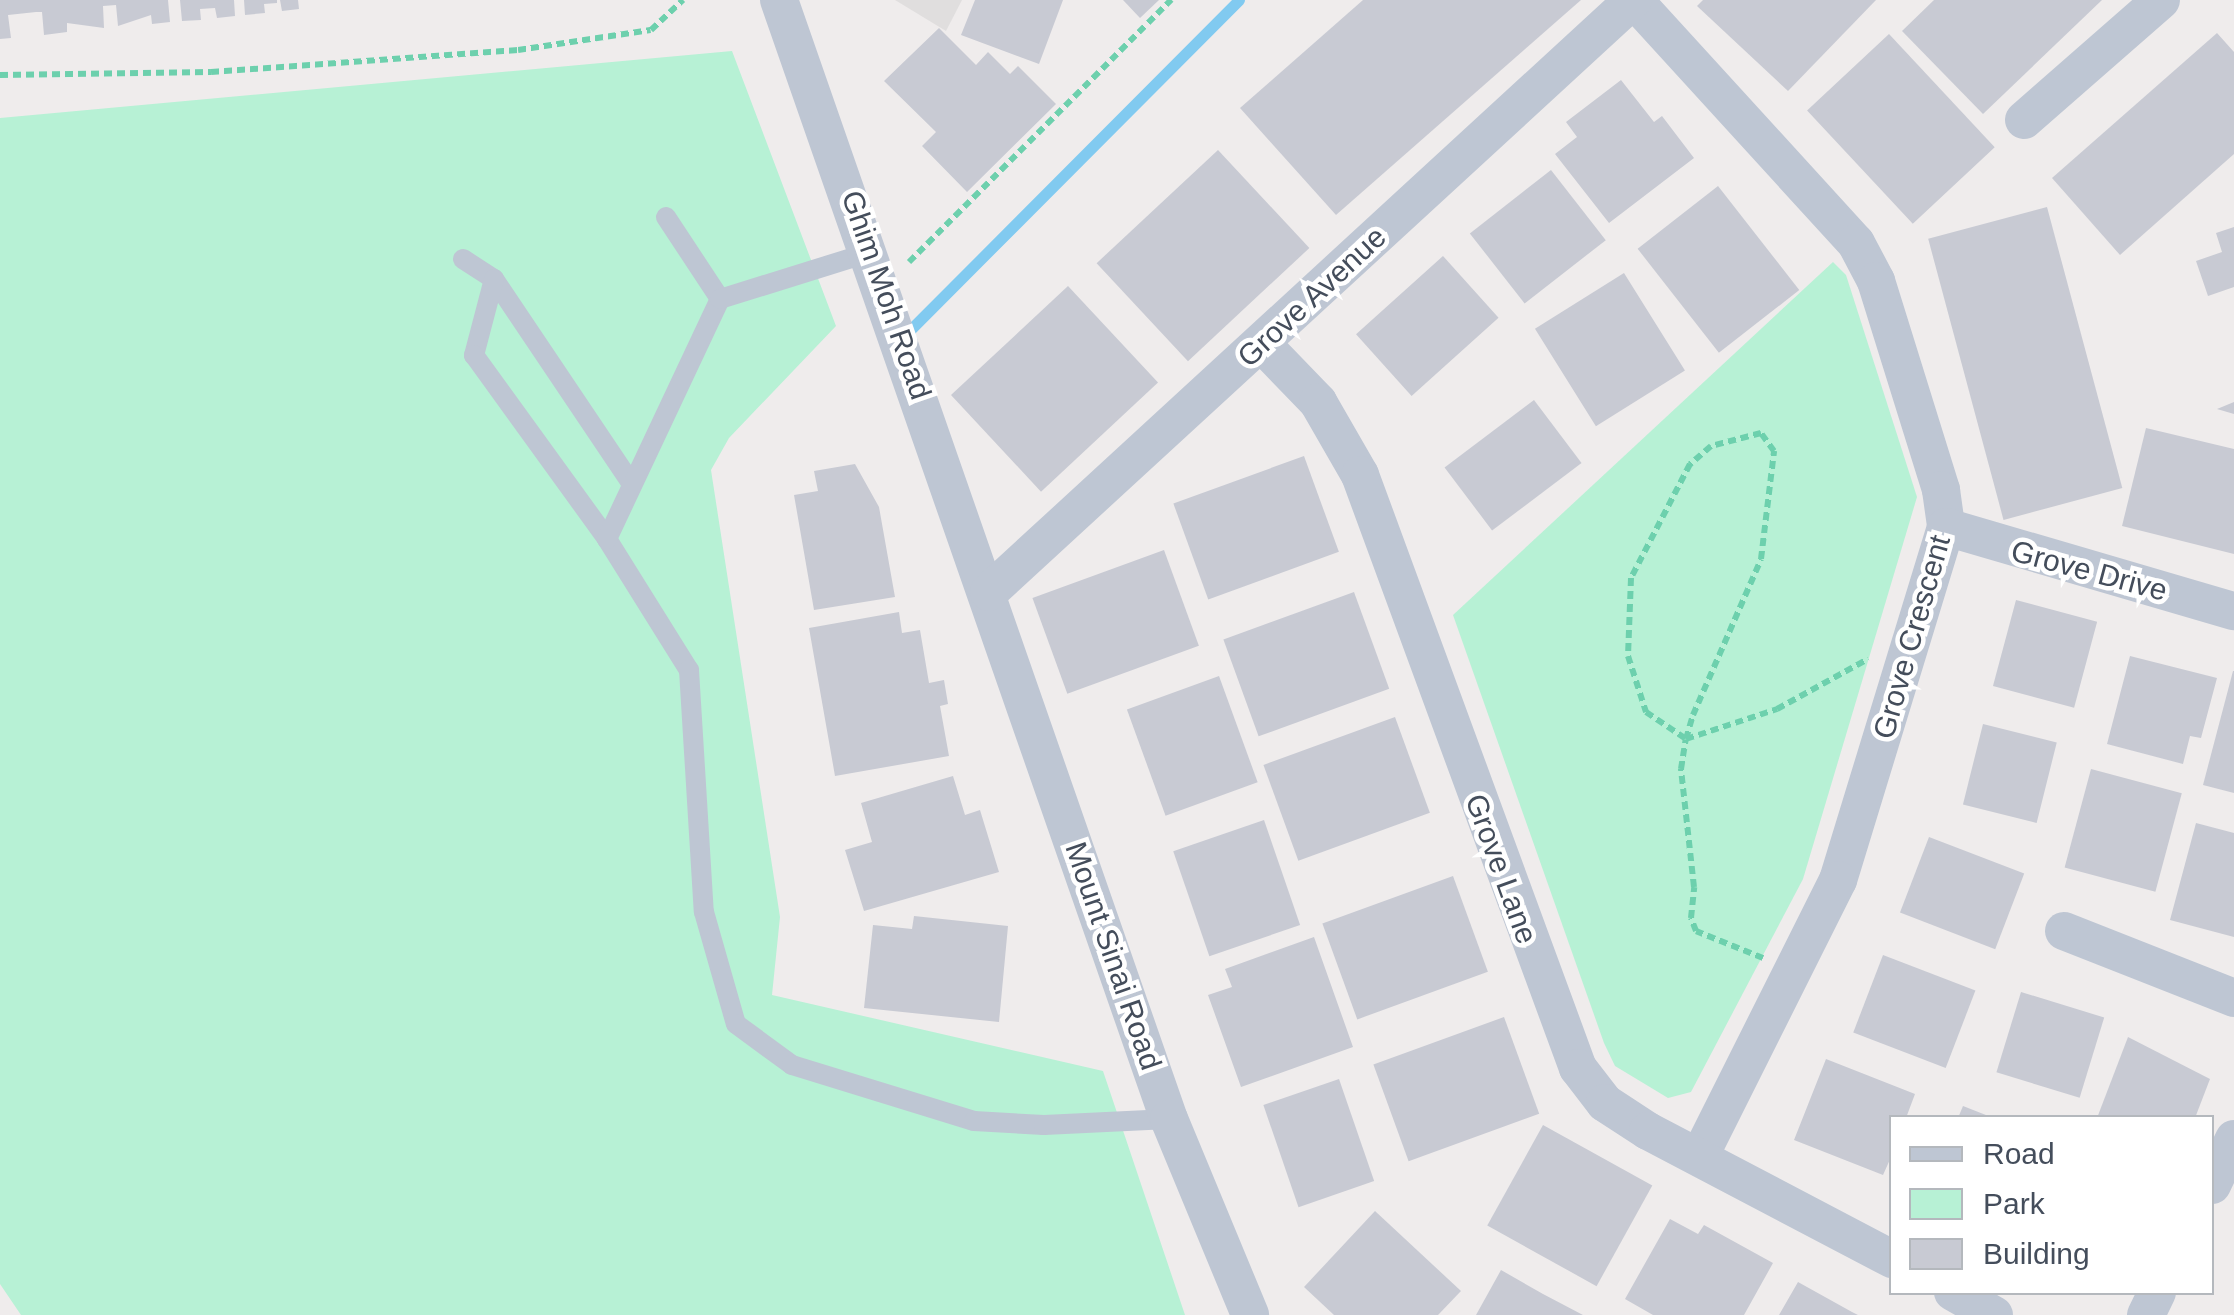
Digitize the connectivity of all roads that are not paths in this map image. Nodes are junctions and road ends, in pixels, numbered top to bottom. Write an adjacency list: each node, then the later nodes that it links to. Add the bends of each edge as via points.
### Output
1 (779, 0): 6 (street, Ghim Moh Road)
2 (1633, 0): 10 (street, Grove Avenue); 12 (street, Grove Crescent, via 1856,243 1876,281 1941,490)
3 (2162, 0): 4 (street)
4 (2024, 120)
5 (666, 218): 9 (lane)
6 (871, 252): 9 (lane); 14 (street, Ghim Moh Road)
7 (463, 259): 8 (lane)
8 (494, 279): 11 (lane); 13 (lane, via 474,355)
9 (720, 299): 11 (lane)
10 (1262, 344): 14 (street, Grove Avenue); 20 (street, Grove Lane, via 1318,402 1360,475 1578,1068 1605,1102)
11 (632, 484): 13 (lane)
12 (1946, 527): 15 (street, Grove Drive); 20 (street, Grove Crescent, via 1838,880)
13 (607, 539): 18 (lane, via 689,670 704,912 736,1024 792,1065 974,1121)
14 (989, 592): 18 (street, Mount Sinai Road)
15 (2234, 611)
16 (2064, 930): 17 (street)
17 (2234, 998)
18 (1169, 1119): 24 (street, Mount Sinai Road)
19 (2234, 1139): 21 (street)
20 (1700, 1156): 22 (street, Grove Lane)
21 (2214, 1181)
22 (1889, 1258)
23 (1958, 1295): 25 (street)
24 (1250, 1315)
25 (1994, 1315)

